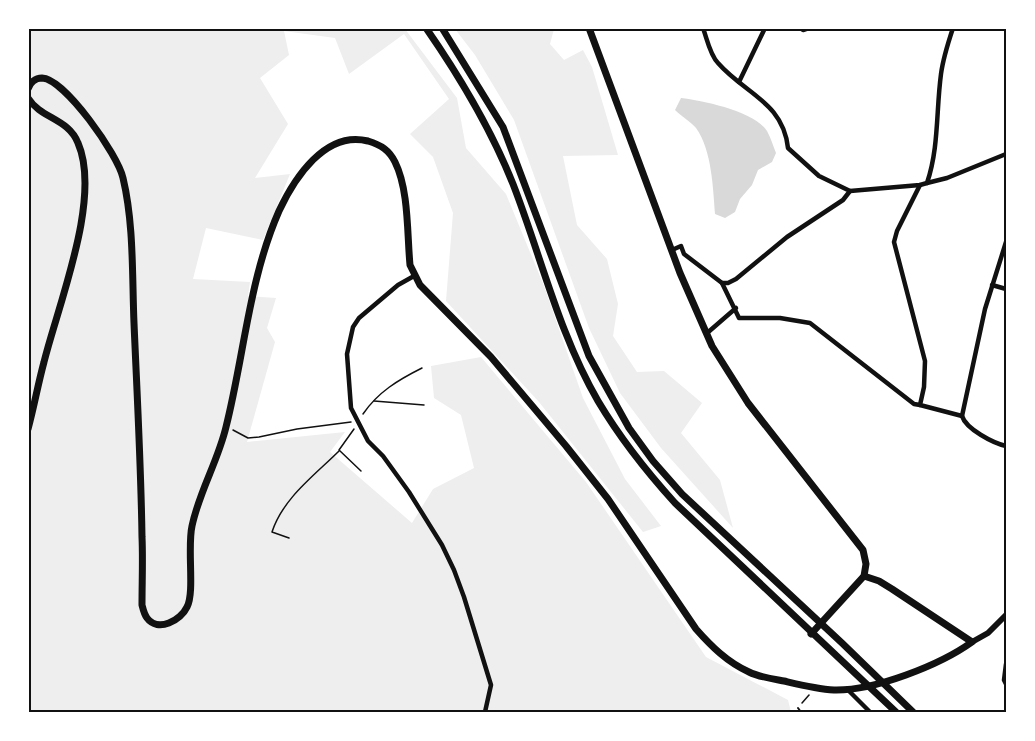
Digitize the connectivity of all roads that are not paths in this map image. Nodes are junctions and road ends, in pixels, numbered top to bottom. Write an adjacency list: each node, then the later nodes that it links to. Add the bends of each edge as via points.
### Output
1 (426, 28): 31 (main road, via 469,93 507,172 578,361 619,434 675,503)
2 (442, 28): 30 (main road, via 503,127 585,347 629,428 682,494)
3 (589, 28): 17 (main road)
4 (703, 28): 9 (street, via 716,62)
5 (765, 28): 9 (street)
6 (800, 28): 7 (street)
7 (809, 28)
8 (953, 28): 13 (street, via 942,67 935,146)
9 (739, 82): 15 (street, via 770,106 779,118 788,148 805,165)
10 (28, 88): 18 (main road, via 34,80 42,78 64,92 104,139 123,175 130,231 142,605 151,622 167,624 189,605 189,537 223,441 269,238 289,192 315,157 350,140 374,143 391,155 402,183)
11 (28, 98): 26 (main road, via 72,131 83,154 85,190 75,255)
12 (1006, 154): 13 (street)
13 (927, 183): 14 (street)
14 (920, 185): 15 (street); 24 (street, via 894,242 925,361)
15 (850, 191): 19 (street, via 736,279)
16 (1006, 242): 20 (street)
17 (672, 250): 19 (street, via 681,246 684,254); 23 (main road)
18 (414, 276): 35 (main road, via 491,357 566,446 710,645 750,674 815,688); 37 (street, via 398,285 353,327 347,354 351,408 368,441 409,492 454,570 491,685)
19 (722, 282): 22 (street)
20 (992, 285): 21 (street); 25 (street)
21 (1006, 289)
22 (736, 308): 23 (street); 24 (street, via 739,318 810,323)
23 (706, 334): 28 (main road, via 748,402 860,546 865,558)
24 (920, 405): 25 (street)
25 (962, 416): 27 (street, via 971,428)
26 (28, 429)
27 (1006, 446)
28 (864, 576): 30 (main road); 32 (main road, via 885,585)
29 (1006, 617): 32 (street)
30 (821, 624): 31 (main road); 41 (main road)
31 (812, 634): 40 (main road)
32 (972, 642): 35 (main road, via 895,678)
33 (1006, 664): 34 (street)
34 (1006, 684)
35 (850, 689): 39 (street)
36 (798, 708): 38 (lane)
37 (485, 712)
38 (801, 712)
39 (870, 712)
40 (896, 712)
41 (914, 712)

